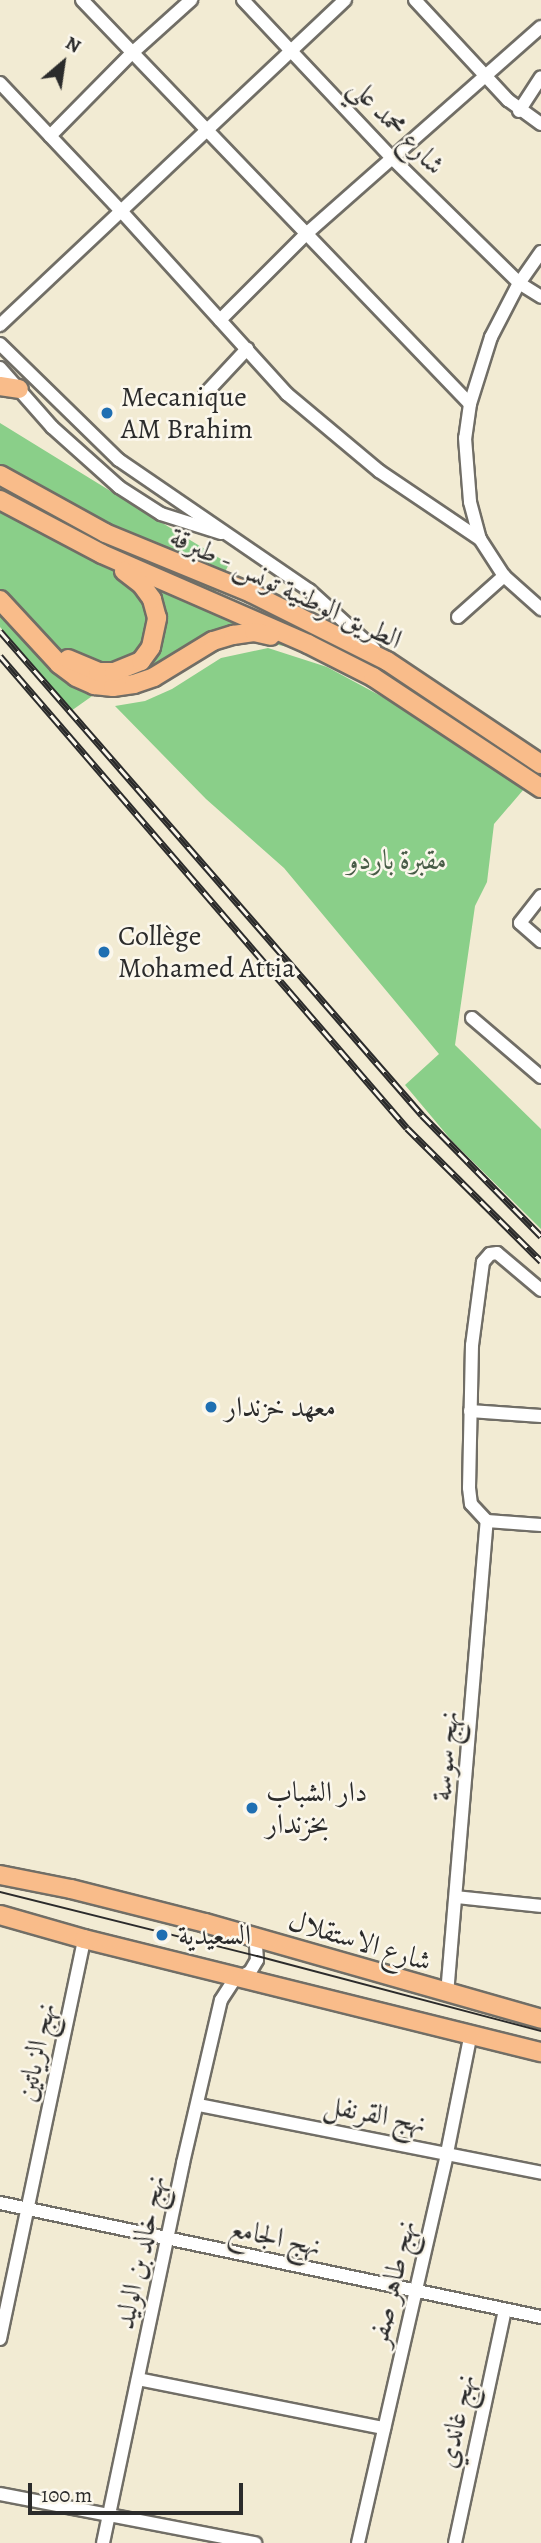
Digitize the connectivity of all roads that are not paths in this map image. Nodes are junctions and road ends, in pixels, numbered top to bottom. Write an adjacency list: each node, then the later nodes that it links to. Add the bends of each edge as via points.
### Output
1 (82, 0): 8 (street)
2 (191, 0): 8 (street)
3 (243, 0): 7 (street, شارع محمد علي)
4 (345, 0): 7 (street)
5 (415, 0): 9 (street)
6 (541, 27): 9 (street)
7 (290, 53): 14 (street); 16 (street, شارع محمد علي)
8 (131, 54): 14 (street); 15 (street)
9 (485, 74): 12 (street); 16 (street)
10 (541, 77): 12 (street)
11 (0, 83): 15 (street)
12 (519, 111): 13 (street)
13 (541, 124)
14 (207, 131): 17 (street); 18 (street)
15 (50, 136): 17 (street)
16 (393, 159): 18 (street); 20 (street, شارع محمد علي)
17 (122, 212): 22 (street); 23 (street)
18 (306, 234): 22 (street); 30 (street)
19 (541, 252): 20 (street)
20 (519, 284): 21 (street, شارع محمد علي); 30 (street, via 491,337)
21 (541, 297)
22 (220, 320): 25 (street)
23 (0, 325)
24 (0, 344): 31 (street)
25 (247, 349): 29 (street); 38 (street, via 287,394 337,438)
26 (0, 368): 28 (street)
27 (0, 386): 28 (main road)
28 (19, 389): 32 (street)
29 (205, 394)
30 (470, 404): 38 (street, via 467,470)
31 (71, 414): 32 (street); 34 (street, via 119,460)
32 (52, 427): 36 (street, via 101,473)
33 (0, 475): 46 (main road, الطريق الوطنية تونس - طبرقة, via 105,533 251,593)
34 (172, 498): 36 (street); 37 (street)
35 (0, 500): 39 (main road, الطريق الوطنية تونس - طبرقة)
36 (161, 514): 37 (street)
37 (228, 534): 46 (street, via 309,590)
38 (480, 539): 40 (street)
39 (102, 554): 41 (main road, via 142,585 157,618 151,647 141,661 127,669 98,672 67,658); 45 (main road, الطريق الوطنية تونس - طبرقة)
40 (504, 576): 43 (street); 44 (street)
41 (0, 584)
42 (0, 600): 45 (main road, via 59,664 94,685 113,687 154,677 213,641 233,635 254,632)
43 (541, 609)
44 (458, 617)
45 (308, 644): 48 (main road, الطريق الوطنية تونس - طبرقة, via 384,684)
46 (387, 661): 47 (main road, الطريق الوطنية تونس - طبرقة)
47 (541, 764)
48 (541, 788)
49 (541, 896): 50 (street, via 520,923)
50 (541, 941)
51 (472, 1018): 52 (street)
52 (541, 1077)
53 (541, 1290): 54 (street, via 497,1253 483,1262 472,1345)
54 (470, 1411): 55 (street); 56 (street, via 471,1504)
55 (541, 1416)
56 (487, 1521): 57 (street); 59 (street, نهج سوسة)
57 (541, 1525)
58 (0, 1875): 62 (main road, شارع الاستقلال)
59 (456, 1897): 60 (street); 65 (street, نهج سوسة)
60 (541, 1906)
61 (0, 1915): 63 (main road)
62 (247, 1934): 64 (street, نهج خالد بن الوليد, via 256,1944 257,1959 250,1972); 65 (main road, شارع الاستقلال)
63 (83, 1939): 64 (main road); 73 (street, نهج الزياتين)
64 (239, 1978): 67 (main road); 69 (street, نهج خالد بن الوليد, via 227,1987 221,2000)
65 (447, 1994): 66 (main road, شارع الاستقلال)
66 (541, 2019)
67 (471, 2033): 68 (main road); 70 (street, نهج طاهر صفر)
68 (541, 2052)
69 (199, 2105): 70 (street, نهج القرنفل); 74 (street, نهج خالد بن الوليد)
70 (447, 2153): 71 (street, نهج القرنفل); 75 (street, نهج طاهر صفر)
71 (541, 2173)
72 (0, 2203): 73 (street, نهج الجامع)
73 (27, 2209): 74 (street, نهج الجامع); 78 (street, نهج الزياتين)
74 (168, 2240): 75 (street, نهج الجامع); 79 (street, نهج خالد بن الوليد)
75 (415, 2290): 76 (street, نهج الجامع); 80 (street, نهج طاهر صفر)
76 (505, 2310): 77 (street, نهج الجامع); 86 (street, نهج غاندي)
77 (541, 2317)
78 (0, 2339)
79 (138, 2378): 80 (street); 82 (street, نهج خالد بن الوليد)
80 (384, 2428): 85 (street, نهج طاهر صفر)
81 (0, 2494): 82 (street)
82 (110, 2514): 83 (street, نهج خالد بن الوليد); 84 (street)
83 (103, 2543)
84 (255, 2543)
85 (358, 2543)
86 (455, 2543)

